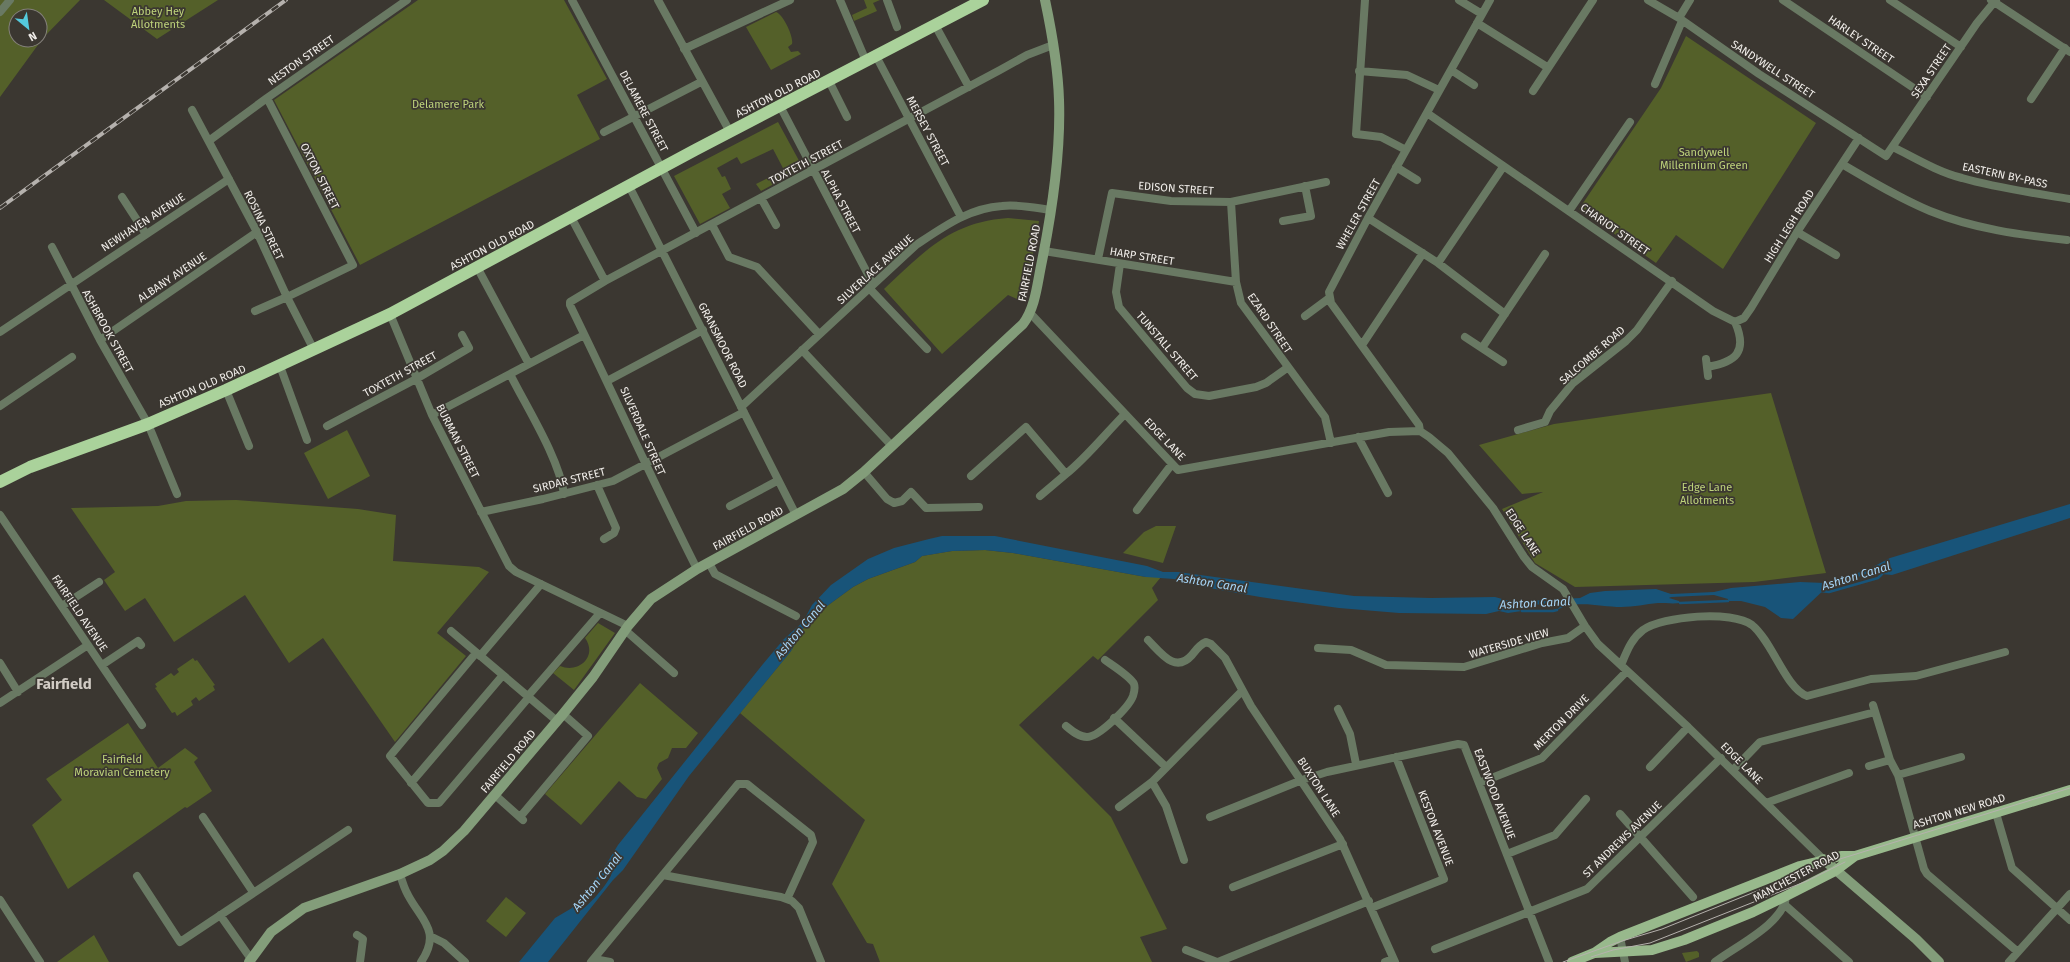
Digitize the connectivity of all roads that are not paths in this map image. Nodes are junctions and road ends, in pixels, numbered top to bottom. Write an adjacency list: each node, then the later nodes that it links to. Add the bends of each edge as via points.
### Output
1 (10, 0): 19 (street)
2 (407, 0): 41 (street, NESTON STREET)
3 (572, 0): 46 (street, DELAMERE STREET)
4 (658, 0): 27 (street)
5 (790, 0): 27 (street)
6 (840, 0): 29 (street, MERSEY STREET)
7 (887, 0): 24 (street)
8 (983, 0): 23 (highway, ASHTON OLD ROAD)
9 (1045, 0): 25 (street, FAIRFIELD ROAD)
10 (1365, 0): 32 (street)
11 (1459, 0): 20 (street)
12 (1490, 0): 20 (street, WHELER STREET)
13 (1593, 0): 30 (street)
14 (1648, 0): 21 (street, SANDYWELL STREET)
15 (1690, 0): 21 (street)
16 (1783, 0): 40 (street, HARLEY STREET)
17 (1890, 0): 26 (street)
18 (1994, 1): 26 (street, SEXA STREET); 28 (street)
19 (0, 12)
20 (1482, 14): 22 (street, WHELER STREET)
21 (1680, 20): 35 (street); 52 (street, SANDYWELL STREET)
22 (1477, 23): 30 (street); 31 (street, WHELER STREET)
23 (935, 25): 29 (highway, ASHTON OLD ROAD); 37 (street)
24 (897, 27)
25 (1053, 45): 37 (street, TOXTETH STREET, via 1027,55); 71 (street, FAIRFIELD ROAD, via 1059,100)
26 (1961, 47): 40 (street, SEXA STREET)
27 (684, 49): 34 (street)
28 (2067, 50): 42 (street)
29 (871, 59): 33 (highway, ASHTON OLD ROAD); 48 (street, MERSEY STREET)
30 (1547, 67): 39 (street)
31 (1451, 70): 36 (street); 38 (street, WHELER STREET)
32 (1359, 71): 38 (street, via 1407,75); 55 (street, via 1356,134 1381,137)
33 (829, 81): 43 (highway, ASHTON OLD ROAD); 47 (street)
34 (702, 82): 46 (street); 51 (street)
35 (1655, 84)
36 (1474, 85)
37 (969, 87): 48 (street, TOXTETH STREET)
38 (1439, 90): 45 (street, WHELER STREET)
39 (1533, 91)
40 (1927, 97): 54 (street, SEXA STREET)
41 (267, 98): 53 (street, NESTON STREET); 99 (street, OXTON STREET, via 353,265)
42 (2031, 99)
43 (780, 106): 51 (highway, ASHTON OLD ROAD); 61 (street, ALPHA STREET)
44 (192, 110): 53 (street, ROSINA STREET)
45 (1427, 113): 55 (street, WHELER STREET); 58 (street, CHARIOT STREET)
46 (634, 116): 50 (street); 60 (street, DELAMERE STREET)
47 (847, 117)
48 (910, 119): 61 (street, TOXTETH STREET); 74 (street, MERSEY STREET)
49 (1630, 122): 72 (street)
50 (604, 132)
51 (730, 132): 60 (highway, ASHTON OLD ROAD)
52 (1859, 138): 56 (street, SANDYWELL STREET); 57 (street, HIGH LEGH ROAD)
53 (210, 140): 62 (street, ROSINA STREET)
54 (1893, 147): 56 (street, SEXA STREET); 69 (street, EASTERN BY-PASS, via 1961,178 2006,189)
55 (1406, 150): 59 (street, WHELER STREET)
56 (1886, 156)
57 (1842, 164): 80 (street, HIGH LEGH ROAD); 83 (street, via 1884,189 1931,211 1979,226 2025,236)
58 (1503, 166): 72 (street, CHARIOT STREET); 91 (street)
59 (1396, 167): 63 (street); 75 (street, WHELER STREET)
60 (662, 168): 65 (highway, ASHTON OLD ROAD); 81 (street, DELAMERE STREET)
61 (813, 171): 68 (street, TOXTETH STREET); 98 (street, ALPHA STREET)
62 (229, 179): 79 (street, ROSINA STREET); 82 (street, NEWHAVEN AVENUE)
63 (1417, 180)
64 (1326, 182): 66 (street, EDISON STREET)
65 (629, 186): 73 (highway, ASHTON OLD ROAD); 85 (street, GRANSMOOR ROAD)
66 (1305, 186): 70 (street, EDISON STREET); 76 (street, via 1312,216)
67 (122, 197): 82 (street)
68 (761, 198): 77 (street, TOXTETH STREET); 78 (street)
69 (2070, 199)
70 (1231, 202): 90 (street, EDISON STREET, via 1170,201 1112,193); 95 (street, EZARD STREET)
71 (1051, 210): 74 (street, SILVERLACE AVENUE, via 1003,206 971,212); 86 (street, FAIRFIELD ROAD)
72 (1569, 211): 96 (street, CHARIOT STREET)
73 (571, 217): 93 (highway, ASHTON OLD ROAD); 94 (street)
74 (961, 217): 98 (street, SILVERLACE AVENUE, via 916,245)
75 (1368, 218): 87 (street); 100 (street, WHELER STREET, via 1332,286)
76 (1283, 222)
77 (712, 225): 81 (street, TOXTETH STREET); 110 (street, via 729,257 757,267)
78 (776, 225)
79 (257, 232): 99 (street, ROSINA STREET); 114 (street, ALBANY AVENUE)
80 (1797, 232): 89 (street); 107 (street, HIGH LEGH ROAD, via 1748,313)
81 (696, 233): 85 (street, TOXTETH STREET)
82 (146, 234): 97 (street, NEWHAVEN AVENUE)
83 (2067, 240)
84 (52, 247): 97 (street, ASHBROOK STREET)
85 (663, 251): 94 (street, TOXTETH STREET); 108 (street, GRANSMOOR ROAD)
86 (1044, 251): 90 (street, HARP STREET); 104 (street, FAIRFIELD ROAD)
87 (1423, 253): 91 (street); 115 (street)
88 (1545, 254): 105 (street)
89 (1836, 255)
90 (1098, 259): 92 (street, HARP STREET)
91 (1438, 263): 105 (street)
92 (1120, 264): 95 (street, HARP STREET); 125 (street, TUNSTALL STREET, via 1116,292 1119,307 1187,388 1196,394 1209,396 1256,387)
93 (477, 267): 103 (highway, ASHTON OLD ROAD); 123 (street)
94 (605, 281): 101 (street, TOXTETH STREET)
95 (1236, 282): 125 (street, EZARD STREET, via 1241,303)
96 (1672, 282): 107 (street, CHARIOT STREET, via 1726,319); 136 (street, SALCOMBE ROAD, via 1636,330 1573,383 1550,411 1545,422)
97 (70, 284): 109 (street, NEWHAVEN AVENUE); 114 (street, ASHBROOK STREET)
98 (871, 286): 110 (street, SILVERLACE AVENUE); 117 (street, ALPHA STREET)
99 (287, 298): 102 (street); 118 (street, ROSINA STREET)
100 (1328, 299): 106 (street); 115 (street)
101 (570, 302): 112 (street, SILVERDALE STREET)
102 (255, 311)
103 (390, 314): 118 (highway, ASHTON OLD ROAD); 127 (street, BURMAN STREET)
104 (1031, 314): 132 (street, EDGE LANE); 142 (street, FAIRFIELD ROAD)
105 (1505, 314): 116 (street)
106 (1304, 316)
107 (1735, 322): 121 (street, via 1741,342 1734,358 1708,372)
108 (703, 330): 128 (street); 131 (street, GRANSMOOR ROAD)
109 (0, 332)
110 (819, 334): 119 (street, SILVERLACE AVENUE)
111 (462, 335): 127 (street, TOXTETH STREET, via 469,348)
112 (584, 335): 123 (street); 128 (street, SILVERDALE STREET)
113 (1465, 337): 116 (street)
114 (100, 340): 134 (street, ASHBROOK STREET)
115 (1362, 345): 137 (street)
116 (1482, 348): 122 (street)
117 (926, 349)
118 (314, 350): 124 (highway, ASHTON OLD ROAD)
119 (802, 350): 131 (street, SILVERLACE AVENUE); 142 (street)
120 (72, 357): 130 (street)
121 (1706, 359)
122 (1503, 362)
123 (529, 364): 126 (street)
124 (280, 366): 129 (highway, ASHTON OLD ROAD); 139 (street)
125 (1287, 368): 140 (street, EZARD STREET, via 1326,417)
126 (510, 374): 133 (street); 153 (street, via 554,459 561,476)
127 (416, 379): 133 (street, BURMAN STREET); 135 (street, TOXTETH STREET)
128 (608, 380): 143 (street, SILVERDALE STREET)
129 (226, 390): 134 (highway, ASHTON OLD ROAD); 141 (street)
130 (0, 406)
131 (742, 409): 143 (street, SIRDAR STREET); 148 (street, GRANSMOOR ROAD)
132 (1126, 414): 144 (street, EDGE LANE); 146 (street)
133 (432, 415): 158 (street, BURMAN STREET)
134 (148, 424): 149 (highway, ASHTON OLD ROAD, via 30,467); 152 (street, ASHBROOK STREET)
135 (327, 426)
136 (1518, 430)
137 (1420, 431): 138 (street, EDGE LANE); 169 (street, EDGE LANE, via 1448,453 1471,479 1532,567 1563,589)
138 (1358, 437): 140 (street, EDGE LANE); 151 (street)
139 (307, 440)
140 (1331, 443): 144 (street, EDGE LANE, via 1178,470)
141 (249, 446)
142 (892, 446): 145 (street, FAIRFIELD ROAD)
143 (646, 464): 150 (street, SIRDAR STREET); 163 (street, SILVERDALE STREET)
144 (1172, 464): 157 (street)
145 (864, 472): 156 (street, via 887,499 894,503 902,501 911,492 926,508); 160 (street, FAIRFIELD ROAD, via 834,495)
146 (1066, 474): 147 (street, via 1026,427); 154 (street)
147 (972, 476)
148 (777, 481): 155 (street); 160 (street, GRANSMOOR ROAD)
149 (0, 482)
150 (597, 485): 153 (street, SIRDAR STREET); 161 (street, via 616,528 614,533)
151 (1388, 493)
152 (177, 494)
153 (564, 494): 158 (street, SIRDAR STREET)
154 (1040, 496)
155 (730, 506)
156 (979, 507)
157 (1137, 510)
158 (481, 512): 165 (street, BURMAN STREET, via 509,566)
159 (0, 515): 166 (street, FAIRFIELD AVENUE)
160 (796, 515): 162 (street, FAIRFIELD ROAD)
161 (604, 540)
162 (709, 563): 163 (street, FAIRFIELD ROAD); 168 (street, via 715,574)
163 (697, 570): 170 (street, FAIRFIELD ROAD, via 651,599)
164 (99, 582): 166 (street)
165 (541, 584): 167 (street); 177 (street)
166 (62, 606): 173 (street, FAIRFIELD AVENUE)
167 (600, 613): 170 (street); 186 (street)
168 (796, 616)
169 (1585, 626): 175 (street, WATERSIDE VIEW, via 1568,638 1542,643 1464,667 1386,665 1351,650); 181 (street, EDGE LANE, via 1598,644)
170 (626, 628): 182 (street); 189 (street, FAIRFIELD ROAD, via 593,677)
171 (451, 631): 177 (street)
172 (1148, 640): 184 (street, BUXTON LANE, via 1170,661 1176,663 1186,660 1202,644 1208,642 1220,653)
173 (88, 645): 180 (street, FAIRFIELD AVENUE); 185 (street)
174 (141, 645): 180 (street, via 138,641)
175 (1318, 648)
176 (2005, 652): 181 (street, via 1916,676 1871,680 1807,696 1795,688 1766,641 1752,625 1733,618 1711,617 1665,621 1651,626 1631,641)
177 (478, 654): 183 (street); 207 (street, via 390,756)
178 (1106, 660): 190 (street, via 1134,684 1133,696)
179 (0, 663): 185 (street)
180 (102, 665): 191 (street, FAIRFIELD AVENUE)
181 (1624, 668): 193 (street, EDGE LANE); 208 (street, MERTON DRIVE, via 1542,758)
182 (674, 673)
183 (503, 674): 186 (street); 207 (street)
184 (1242, 691): 200 (street); 205 (street, BUXTON LANE)
185 (18, 692): 187 (street)
186 (529, 697): 189 (street); 207 (street, via 439,802 428,803)
187 (0, 703)
188 (1338, 709): 198 (street, via 1350,734)
189 (560, 718): 210 (street, FAIRFIELD ROAD); 210 (street, via 588,736 522,818)
190 (1114, 718): 192 (street, via 1097,734 1087,737 1075,733); 200 (street)
191 (142, 725)
192 (1066, 726)
193 (1688, 727): 196 (street, EDGE LANE); 201 (street)
194 (1396, 756): 198 (street, EASTWOOD AVENUE); 208 (street, EASTWOOD AVENUE, via 1464,745); 237 (street, KESTON AVENUE, via 1444,879)
195 (1961, 757): 204 (street)
196 (1721, 758): 202 (street, EDGE LANE); 220 (street, ST ANDREWS AVENUE)
197 (1890, 760): 199 (street); 202 (street, via 1874,708 1760,742); 204 (street)
198 (1356, 764): 205 (street, EASTWOOD AVENUE)
199 (1869, 766)
200 (1166, 767): 206 (street)
201 (1650, 768)
202 (1733, 770): 212 (street, EDGE LANE)
203 (1849, 774): 212 (street)
204 (1898, 775): 219 (street)
205 (1302, 780): 217 (street, EASTWOOD AVENUE); 221 (street, BUXTON LANE)
206 (1152, 782): 213 (street); 225 (street, via 1166,806)
207 (411, 783)
208 (1479, 783): 222 (street, EASTWOOD AVENUE)
209 (2070, 790): 214 (main road, ASHTON NEW ROAD)
210 (494, 795): 227 (street, FAIRFIELD ROAD, via 447,848 430,860)
211 (1586, 799): 222 (street, via 1555,835)
212 (1766, 803): 224 (street, EDGE LANE)
213 (1118, 807)
214 (1996, 813): 219 (main road, ASHTON NEW ROAD); 238 (street, via 2012,868)
215 (1620, 814): 220 (street)
216 (203, 817): 231 (street)
217 (1210, 817)
218 (348, 830): 231 (street)
219 (1915, 837): 223 (main road, ASHTON NEW ROAD); 248 (street, via 1927,874)
220 (1640, 838): 233 (street); 239 (street, ST ANDREWS AVENUE, via 1587,889)
221 (1343, 844): 230 (street); 237 (street, BUXTON LANE)
222 (1507, 854): 239 (street, EASTWOOD AVENUE)
223 (1855, 856): 224 (main road, MANCHESTER ROAD); 226 (main road, MANCHESTER ROAD)
224 (1823, 859): 226 (street, EDGE LANE); 244 (main road, MANCHESTER ROAD)
225 (1184, 860)
226 (1835, 871): 236 (main road, MANCHESTER ROAD); 266 (street, EDGE LANE, via 1894,919)
227 (400, 874): 243 (street, via 407,894 427,923); 252 (street, FAIRFIELD ROAD, via 304,908 271,932)
228 (662, 875): 234 (street); 234 (street, via 734,787 744,783 811,835 812,842); 250 (street)
229 (137, 876): 240 (street, via 180,942)
230 (1233, 887)
231 (253, 892): 240 (street)
232 (2070, 894): 238 (street)
233 (1693, 897)
234 (787, 898): 258 (street, via 796,904)
235 (0, 900): 253 (street)
236 (1786, 901): 247 (main road, MANCHESTER ROAD, via 1664,947 1646,951); 264 (street, via 1760,931); 265 (street, via 1797,915)
237 (1370, 904): 251 (street, BUXTON LANE); 259 (street)
238 (2057, 908): 241 (street); 248 (street)
239 (1529, 912): 245 (street, ST ANDREWS AVENUE); 261 (street, EASTWOOD AVENUE)
240 (220, 914): 252 (street)
241 (2070, 920)
242 (357, 935): 254 (street, via 363,939)
243 (430, 936): 255 (street, via 427,951); 256 (street, via 444,943)
244 (1620, 936): 247 (street); 249 (main road, MANCHESTER ROAD)
245 (1435, 949)
246 (1186, 950): 259 (street)
247 (1624, 951): 249 (main road, MANCHESTER ROAD); 263 (street)
248 (2018, 952): 267 (street)
249 (1594, 953): 262 (main road, MANCHESTER ROAD)
250 (592, 960): 257 (street)
251 (1394, 960): 260 (street)
252 (250, 961)
253 (40, 962)
254 (360, 962)
255 (421, 962)
256 (465, 962)
257 (610, 962)
258 (821, 962)
259 (1218, 962)
260 (1385, 962)
261 (1549, 962)
262 (1572, 962)
263 (1625, 962)
264 (1715, 962)
265 (1849, 962)
266 (1939, 962)
267 (2009, 962)

